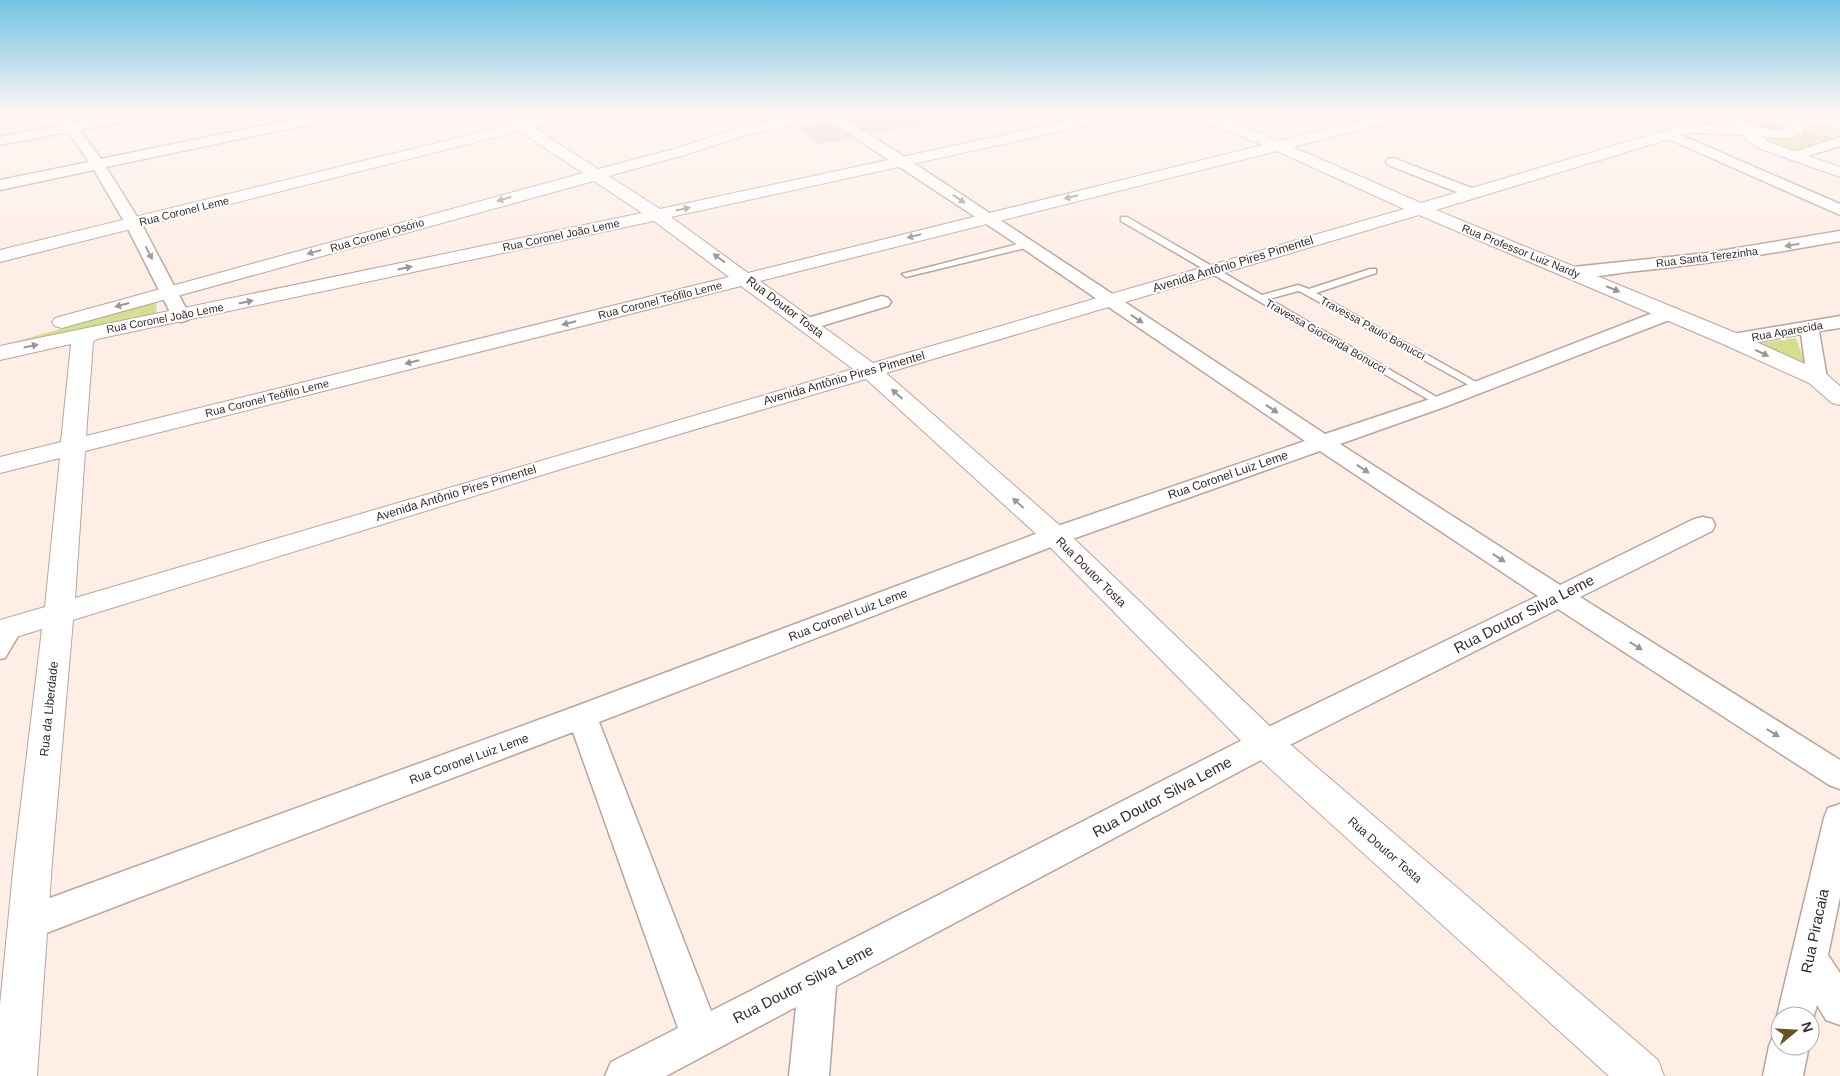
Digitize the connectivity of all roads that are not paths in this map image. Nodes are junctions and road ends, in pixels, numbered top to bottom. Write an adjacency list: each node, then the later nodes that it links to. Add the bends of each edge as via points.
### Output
1 (102, 164): 13 (street)
2 (368, 164): 23 (street, Rua Coronel Leme)
3 (580, 164): 15 (street, Rua Doutor Tosta)
4 (632, 164): 15 (street, Rua Coronel Osório)
5 (887, 164): 20 (street, Rua Coronel João Leme, one-way to 5)
6 (907, 164): 21 (street, one-way to 21)
7 (1204, 164): 21 (street, Rua Coronel Teófilo Leme, one-way to 21)
8 (1319, 164): 18 (street, Rua Professor Luiz Nardy)
9 (1399, 164): 17 (street)
10 (1563, 164): 17 (street, Avenida Antônio Pires Pimentel)
11 (1754, 164): 19 (street)
12 (1818, 164): 14 (street)
13 (98, 165): 16 (street); 23 (street)
14 (1840, 172)
15 (595, 174): 20 (street, Rua Doutor Tosta); 32 (street, Rua Coronel Osório, one-way to 32)
16 (0, 186)
17 (1472, 193): 18 (street, Avenida Antônio Pires Pimentel)
18 (1421, 209): 27 (street, Avenida Antônio Pires Pimentel); 29 (street, Rua Professor Luiz Nardy)
19 (1840, 210)
20 (658, 215): 31 (street, Rua Doutor Tosta, one-way to 20); 38 (street, Rua Coronel João Leme, one-way to 20)
21 (987, 218): 25 (street); 31 (street, Rua Coronel Teófilo Leme, one-way to 31)
22 (1124, 220): 27 (lane, Travessa Gioconda Bonucci)
23 (133, 223): 26 (street, Rua Coronel Leme); 32 (street, one-way to 32)
24 (1840, 236): 29 (street, Rua Santa Terezinha, one-way to 29, via 1769,249)
25 (1026, 244): 30 (lane); 35 (street)
26 (0, 256)
27 (1213, 270): 34 (lane, Travessa Gioconda Bonucci); 35 (street, Avenida Antônio Pires Pimentel)
28 (1374, 271): 33 (lane)
29 (1573, 272): 37 (street, Rua Professor Luiz Nardy, one-way to 37)
30 (906, 274)
31 (746, 278): 40 (street, Rua Doutor Tosta); 52 (street, Rua Coronel Teófilo Leme, one-way to 52)
32 (169, 292): 38 (street); 43 (street, Rua Coronel Osório, one-way to 43)
33 (1309, 292): 34 (lane, Travessa Paulo Bonucci, via 1298,288); 48 (lane, Travessa Paulo Bonucci)
34 (1262, 298): 50 (lane, Travessa Gioconda Bonucci)
35 (1111, 301): 46 (street, Avenida Antônio Pires Pimentel); 51 (street, one-way to 51)
36 (882, 302): 40 (street)
37 (1670, 313): 44 (street, Rua Professor Luiz Nardy); 48 (street, Rua Coronel Luiz Leme)
38 (181, 316): 42 (street, Rua Coronel João Leme)
39 (1840, 322): 41 (street, Rua Aparecida)
40 (808, 324): 46 (street, Rua Doutor Tosta)
41 (1810, 326): 44 (street, Rua Aparecida); 47 (street)
42 (80, 338): 45 (street, Rua Coronel João Leme, one-way to 42); 52 (street, Rua da Liberdade)
43 (0, 339)
44 (1733, 340): 47 (street, Rua Professor Luiz Nardy, one-way to 47)
45 (0, 353)
46 (870, 371): 55 (street, Rua Doutor Tosta, one-way to 46); 57 (street, Avenida Antônio Pires Pimentel)
47 (1817, 378): 49 (street, Rua Professor Luiz Nardy)
48 (1480, 387): 50 (street, Rua Coronel Luiz Leme)
49 (1840, 398)
50 (1440, 402): 51 (street, Rua Coronel Luiz Leme)
51 (1322, 442): 55 (street, Rua Coronel Luiz Leme); 56 (street, one-way to 56)
52 (72, 447): 53 (street, Rua Coronel Teófilo Leme); 57 (street, Rua da Liberdade)
53 (0, 465)
54 (1703, 525): 56 (street, Rua Doutor Silva Leme)
55 (1055, 536): 60 (street, Rua Coronel Luiz Leme); 61 (street, Rua Doutor Tosta)
56 (1558, 596): 61 (street, Rua Doutor Silva Leme); 62 (street, one-way to 62)
57 (59, 614): 58 (street, Avenida Antônio Pires Pimentel); 64 (street, Rua da Liberdade)
58 (8, 629): 59 (lane)
59 (0, 654)
60 (582, 716): 64 (street, Rua Coronel Luiz Leme); 69 (street)
61 (1265, 744): 66 (street, Rua Doutor Silva Leme); 74 (street, Rua Doutor Tosta)
62 (1840, 776)
63 (1840, 818): 65 (street, Rua Piracaia)
64 (28, 923): 71 (street, Rua da Liberdade)
65 (1809, 959): 67 (street, Rua Piracaia); 68 (street)
66 (818, 977): 69 (street, Rua Doutor Silva Leme); 73 (street)
67 (1798, 1006)
68 (1840, 1006)
69 (701, 1037): 72 (street, Rua Doutor Silva Leme)
70 (1788, 1056): 75 (street)
71 (15, 1076)
72 (625, 1076)
73 (809, 1076)
74 (1642, 1076)
75 (1783, 1076)

